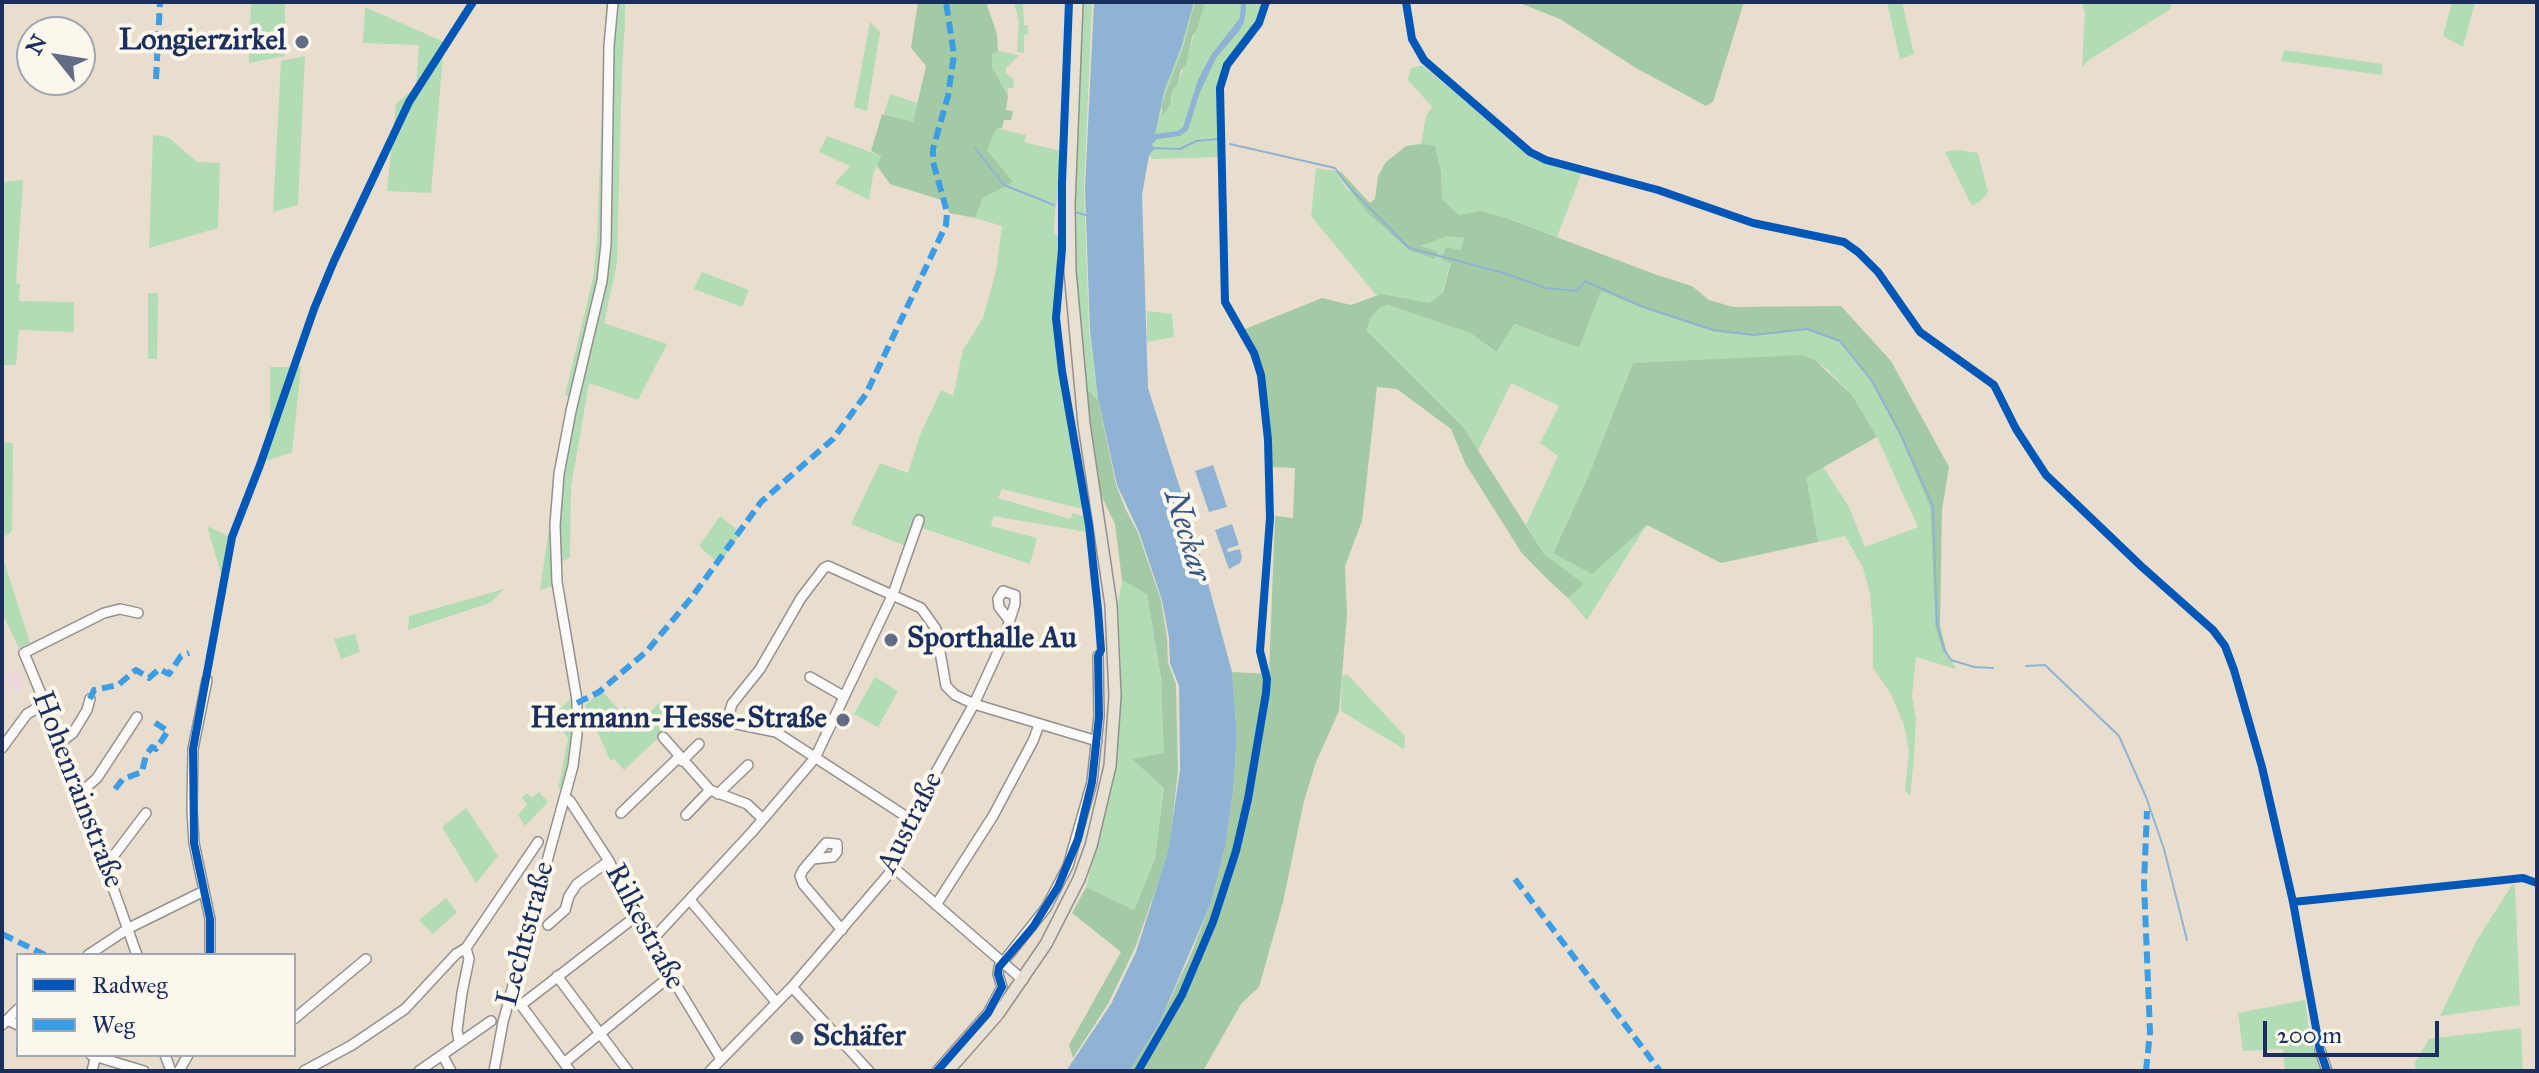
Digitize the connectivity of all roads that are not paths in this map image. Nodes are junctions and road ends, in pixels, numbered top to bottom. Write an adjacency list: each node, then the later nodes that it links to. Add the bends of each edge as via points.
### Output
1 (613, 2): 26 (street, Lechtstraße, via 602,281 562,459 555,525 557,582 577,703)
2 (1077, 2): 53 (main road, via 1071,286 1084,424 1109,581 1115,696 1110,766 1099,818 1079,879)
3 (919, 520): 4 (street)
4 (893, 594): 10 (street); 13 (street, via 931,619 946,686); 21 (street, via 824,568 732,704 732,723 776,732)
5 (138, 613): 12 (street, Hohenrainstraße, via 104,613 24,653)
6 (1009, 620): 13 (street, Austraße)
7 (1098, 656): 17 (street)
8 (810, 677): 10 (street)
9 (207, 680): 37 (street, via 193,749 192,810)
10 (843, 696): 21 (street)
11 (90, 699): 18 (street, via 73,733)
12 (44, 704): 18 (street, Hohenrainstraße); 20 (street, via 27,714)
13 (974, 704): 15 (street); 31 (street, Austraße)
14 (137, 717): 25 (street, via 97,778)
15 (1039, 725): 17 (street); 39 (street, via 993,816)
16 (663, 737): 22 (street)
17 (1097, 741): 50 (street, via 1092,782 1068,866 1046,908)
18 (61, 742): 25 (street, Hohenrainstraße)
19 (699, 744): 22 (street)
20 (2, 748)
21 (815, 758): 30 (street); 31 (street)
22 (680, 760): 24 (street); 28 (street)
23 (748, 765): 24 (street)
24 (714, 792): 29 (street); 30 (street, via 747,804)
25 (79, 794): 33 (street, Hohenrainstraße)
26 (565, 797): 35 (street, Rilkestraße); 69 (street, Lechtstraße)
27 (146, 813): 33 (street, via 115,854)
28 (621, 813)
29 (686, 815)
30 (763, 819): 38 (street)
31 (910, 819): 36 (street, Austraße)
32 (538, 842): 45 (street)
33 (105, 859): 42 (street, Hohenrainstraße)
34 (813, 859): 43 (street, via 800,876 803,884)
35 (609, 861): 40 (street, Rilkestraße); 41 (street, via 577,884 565,910)
36 (894, 868): 39 (street); 43 (street, Austraße)
37 (204, 891): 42 (street); 48 (street)
38 (690, 900): 44 (street); 55 (street)
39 (936, 905): 50 (street)
40 (635, 917): 44 (street, Rilkestraße); 51 (street)
41 (548, 925)
42 (129, 928): 46 (street); 47 (street, Hohenrainstraße)
43 (842, 930): 54 (street, Austraße)
44 (651, 941): 52 (street, Rilkestraße)
45 (466, 948): 59 (street); 66 (street, via 405,1009)
46 (91, 953)
47 (136, 953)
48 (210, 953)
49 (366, 959): 56 (street)
50 (1003, 962): 53 (street); 73 (street, via 998,998)
51 (557, 976): 58 (street); 64 (street, via 521,1005)
52 (669, 977): 58 (street); 63 (street, Rilkestraße)
53 (1023, 980): 74 (main road)
54 (792, 987): 55 (street, Austraße); 72 (street)
55 (776, 1002): 63 (street, Austraße)
56 (296, 1017)
57 (491, 1021): 59 (street)
58 (601, 1035): 64 (street); 70 (street)
59 (459, 1041): 61 (street)
60 (2320, 1050): 75 (street)
61 (443, 1056): 67 (street); 68 (street)
62 (97, 1057): 65 (street)
63 (721, 1059): 71 (street, Austraße)
64 (566, 1068)
65 (144, 1071)
66 (304, 1071)
67 (419, 1071)
68 (451, 1071)
69 (494, 1071)
70 (628, 1071)
71 (710, 1071)
72 (869, 1071)
73 (937, 1071)
74 (948, 1071)
75 (2327, 1071)

